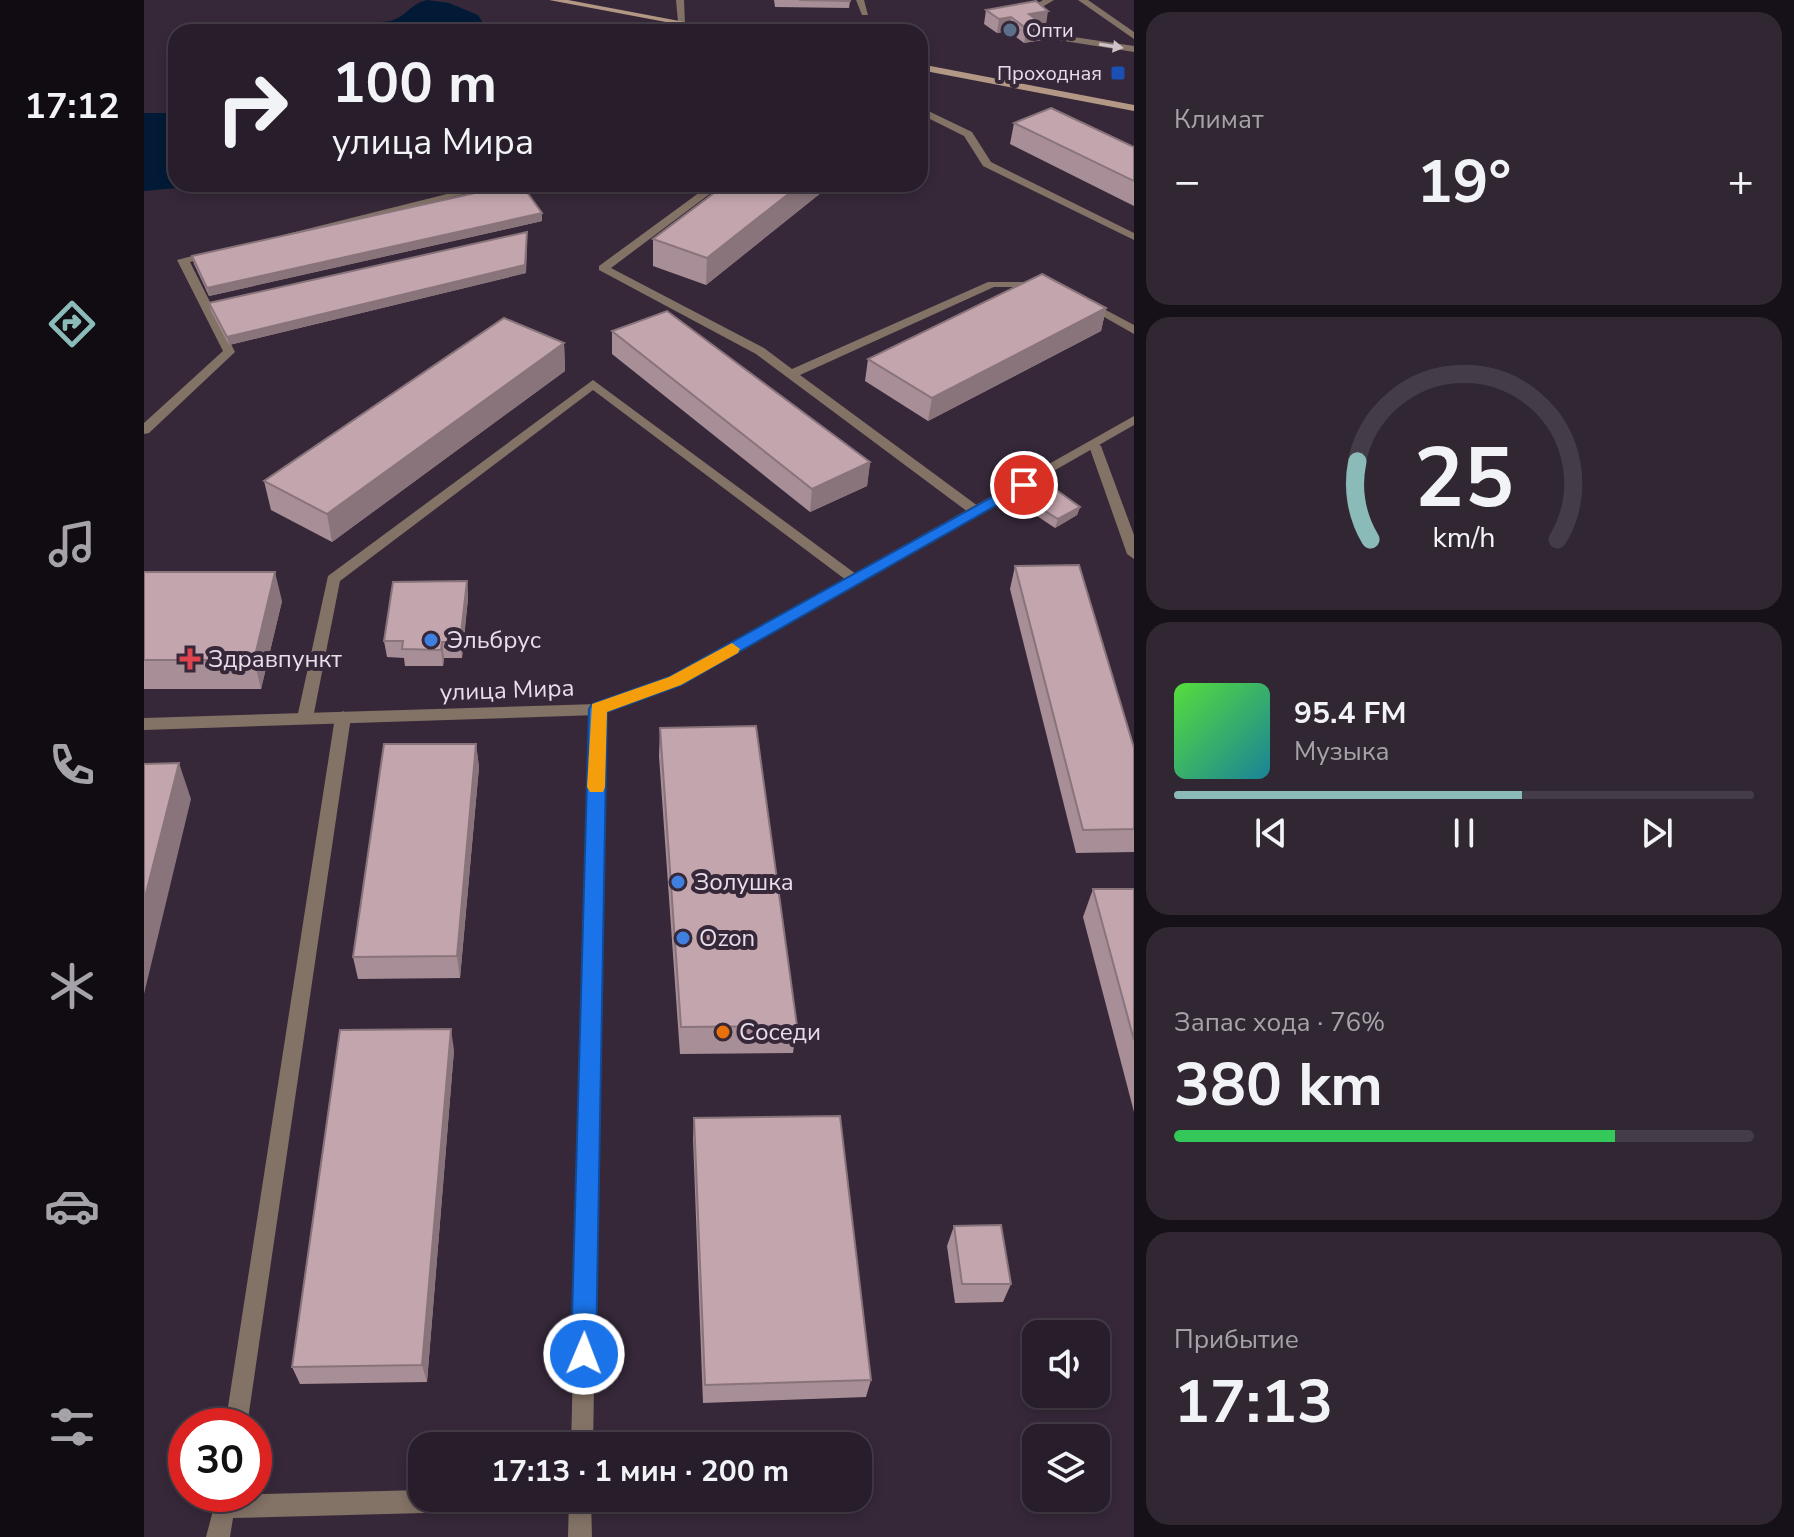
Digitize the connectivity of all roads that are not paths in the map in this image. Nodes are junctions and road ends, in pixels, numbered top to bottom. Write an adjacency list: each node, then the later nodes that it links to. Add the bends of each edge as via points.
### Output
1 (553, 0): 8 (main road)
2 (680, 0): 8 (street)
3 (860, 0): 6 (street)
4 (1050, 0): 7 (street, via 1025,11)
5 (1082, 0): 11 (street)
6 (865, 13)
7 (1023, 17)
8 (682, 22): 9 (main road)
9 (692, 24)
10 (1036, 27): 12 (street, one-way to 12, via 1058,37)
11 (1132, 33)
12 (1134, 49)
13 (928, 69): 14 (main road)
14 (1134, 108)
15 (928, 114): 18 (street, via 968,134 987,164)
16 (467, 192): 19 (street)
17 (707, 192): 24 (street, via 603,268 760,351)
18 (1134, 237)
19 (274, 238)
20 (229, 249): 26 (street, via 183,260 229,352)
21 (1061, 288): 24 (street, via 1033,282 992,284)
22 (1074, 295): 23 (street)
23 (1134, 330)
24 (791, 374): 28 (street)
25 (1134, 420): 27 (street, улица Мира)
26 (144, 430)
27 (1095, 446): 28 (street, улица Мира); 29 (street)
28 (977, 512): 30 (street, улица Мира)
29 (1134, 554)
30 (855, 580): 31 (street, улица Мира, via 675,681); 33 (street, via 593,384 333,579)
31 (598, 709): 32 (street, улица Мира); 36 (street)
32 (343, 717): 33 (street, улица Мира); 35 (street)
33 (305, 718): 34 (street, улица Мира)
34 (144, 724)
35 (239, 1408)
36 (582, 1432)
37 (408, 1499): 38 (street)
38 (272, 1501)
39 (223, 1512): 41 (street)
40 (580, 1512): 42 (street)
41 (218, 1537)
42 (580, 1537)

